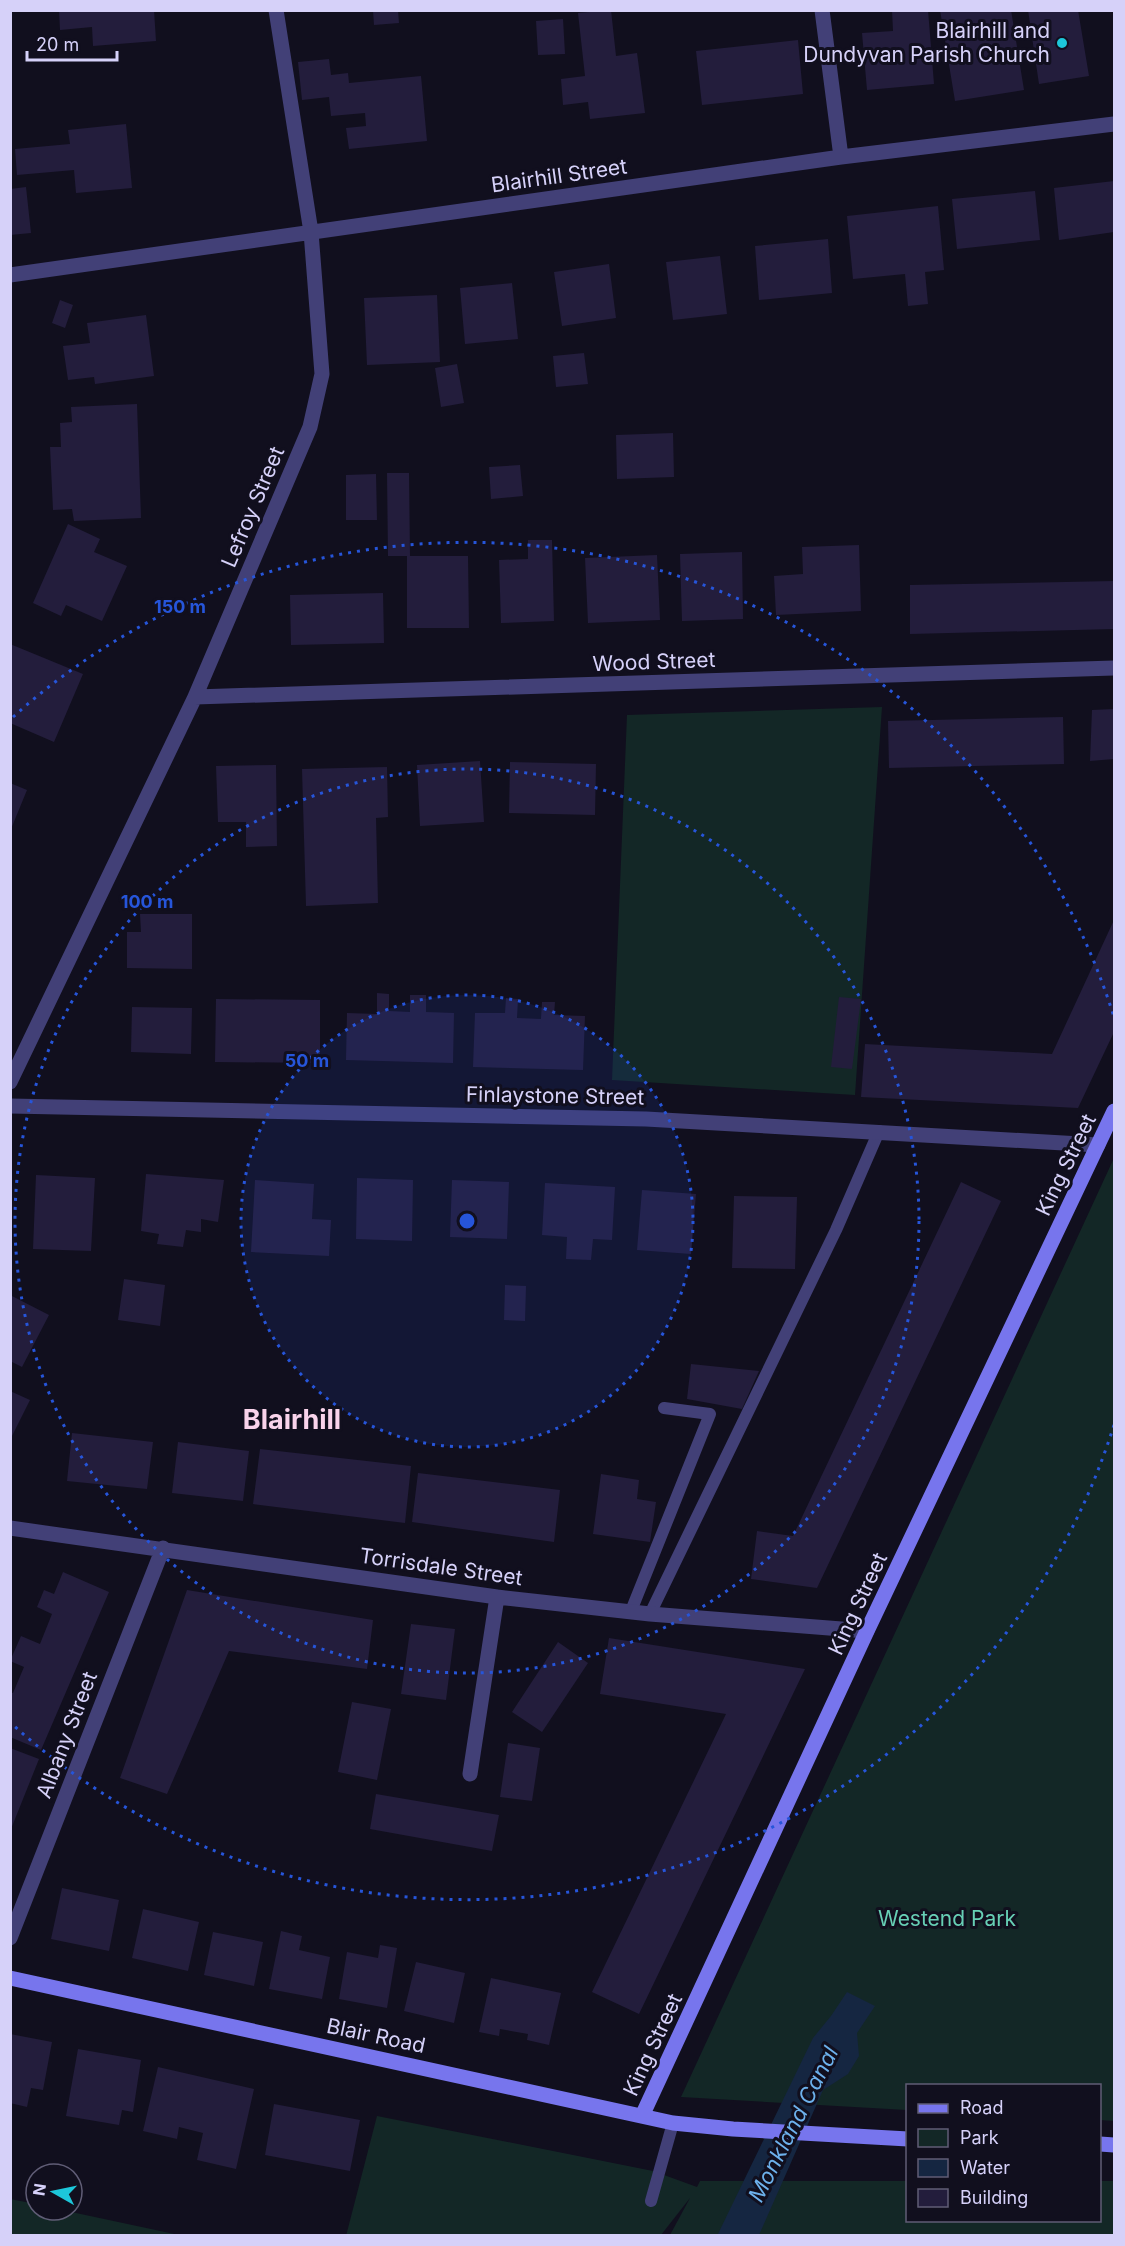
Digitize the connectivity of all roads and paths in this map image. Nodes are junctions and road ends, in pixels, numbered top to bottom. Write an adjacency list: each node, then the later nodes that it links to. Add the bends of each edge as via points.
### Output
1 (276, 10): 5 (street, Lefroy Street)
2 (822, 10): 4 (street)
3 (1114, 124): 4 (street, Blairhill Street)
4 (841, 157): 5 (street, Blairhill Street)
5 (310, 232): 6 (street, Blairhill Street); 8 (street, Lefroy Street, via 322,374 310,427)
6 (10, 275)
7 (1114, 668): 8 (street, Wood Street)
8 (195, 697): 9 (street, Lefroy Street)
9 (10, 1082)
10 (10, 1106): 12 (street, Finlaystone Street, via 646,1119)
11 (1114, 1111): 13 (street, King Street)
12 (879, 1131): 13 (street, Finlaystone Street); 19 (lane, via 836,1230)
13 (1098, 1145): 20 (street, King Street)
14 (664, 1408): 18 (lane, via 710,1414)
15 (10, 1528): 16 (street, Torrisdale Street)
16 (163, 1548): 17 (street, Torrisdale Street); 22 (street, Albany Street)
17 (497, 1597): 18 (street, Torrisdale Street); 21 (street)
18 (631, 1611): 19 (street, Torrisdale Street)
19 (650, 1614): 20 (street, Torrisdale Street)
20 (867, 1631): 24 (street, King Street)
21 (470, 1774)
22 (10, 1938)
23 (10, 1978): 24 (street, Blair Road)
24 (642, 2116): 25 (street, Blair Road)
25 (673, 2123): 26 (street, Blair Road); 27 (lane)
26 (901, 2139)
27 (651, 2201)

